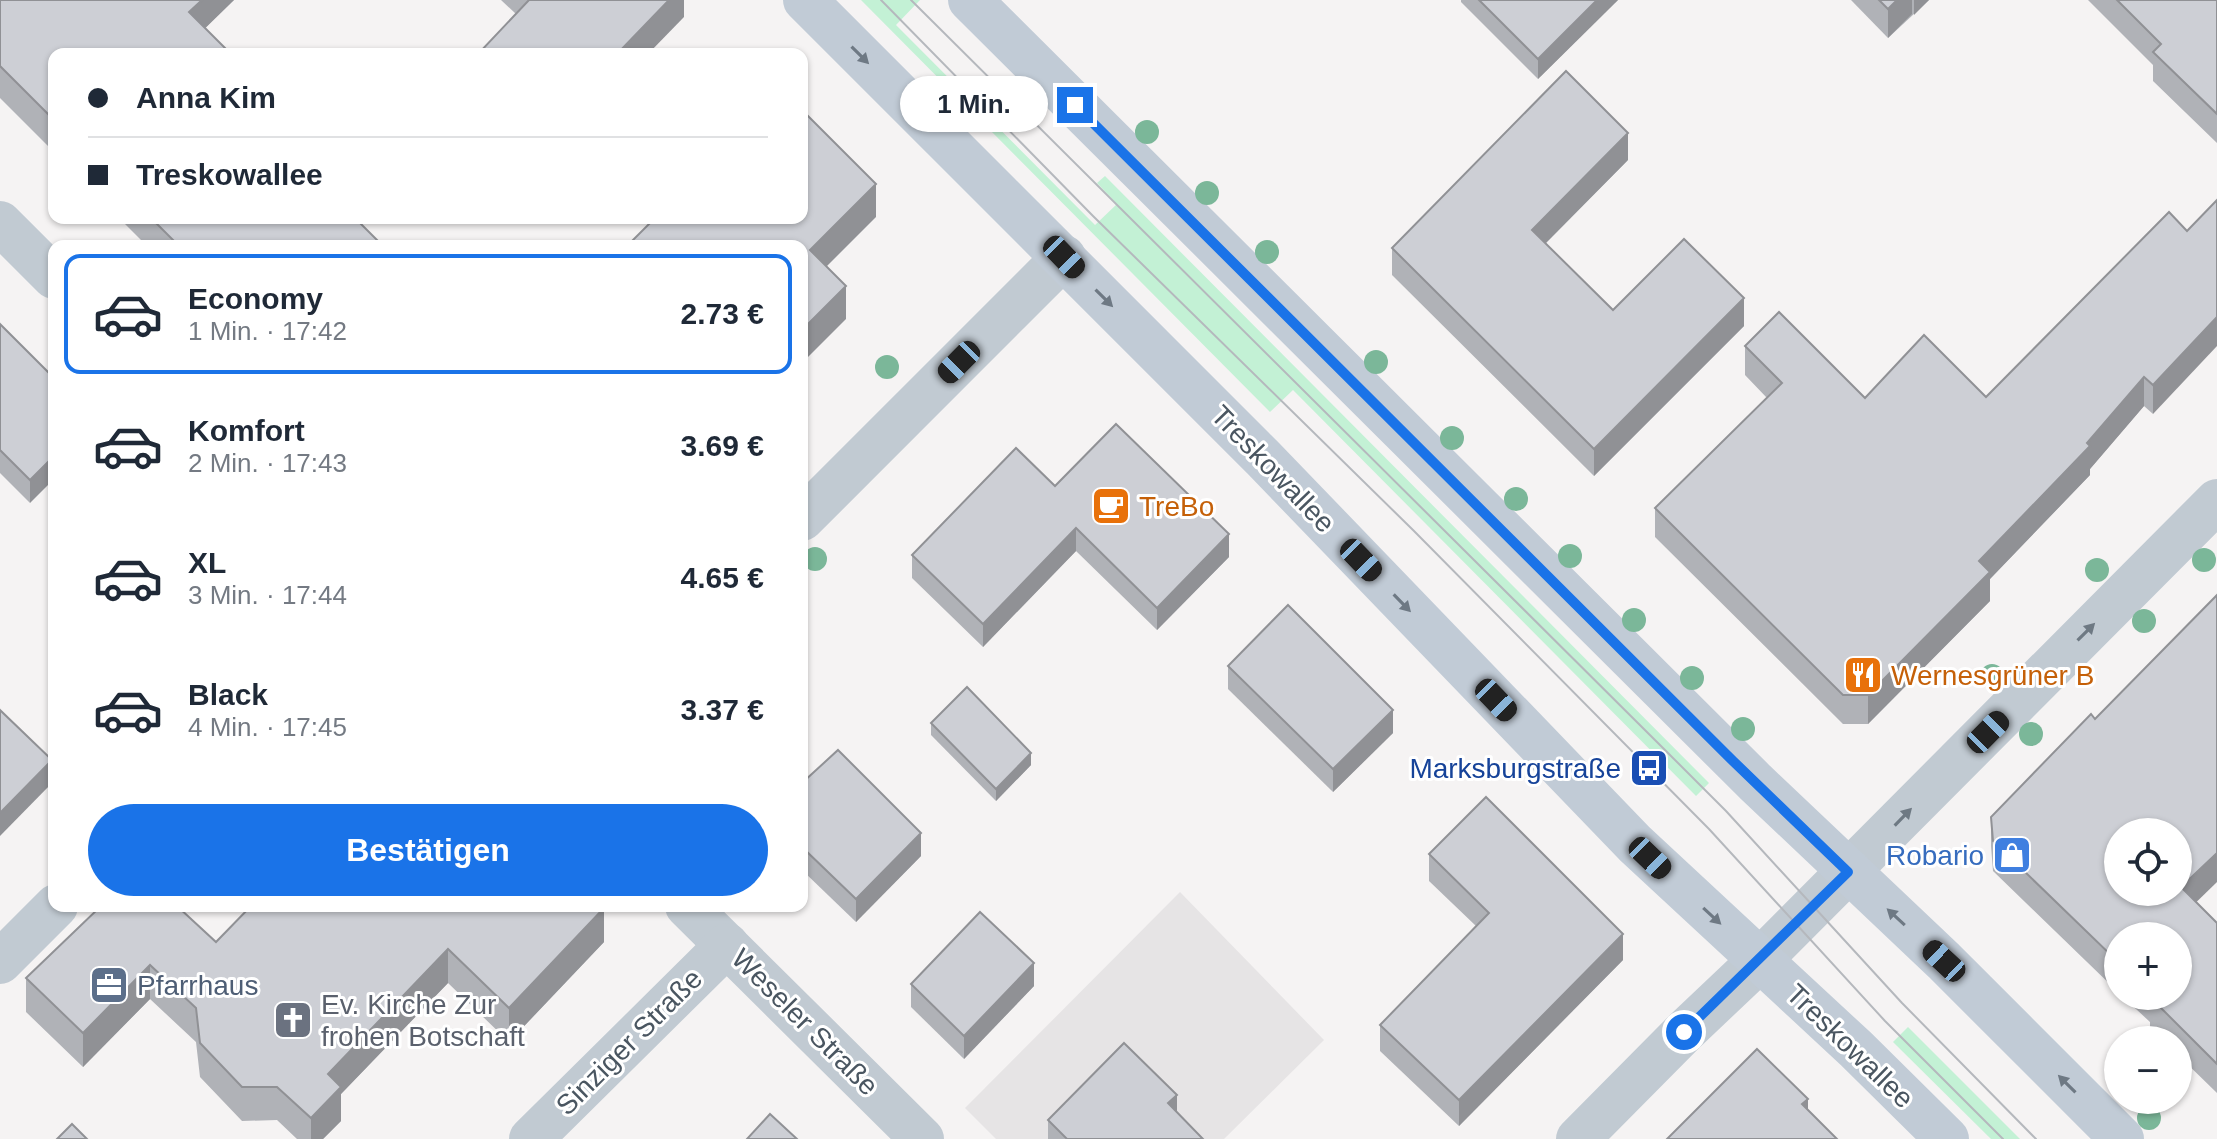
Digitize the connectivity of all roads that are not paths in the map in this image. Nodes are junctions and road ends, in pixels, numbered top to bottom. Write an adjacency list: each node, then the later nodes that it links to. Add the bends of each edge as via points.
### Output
1 (805, 0): 4 (main road, Treskowallee, one-way to 4)
2 (970, 0): 8 (main road)
3 (0, 223): 5 (street)
4 (1064, 257): 7 (street); 12 (main road, Treskowallee, one-way to 12, via 1635,844)
5 (48, 271)
6 (2217, 501): 8 (street, one-way to 6)
7 (808, 513)
8 (1848, 872): 12 (street); 18 (main road, one-way to 8)
9 (50, 912): 13 (street)
10 (693, 912): 11 (street, Weseler Straße)
11 (727, 945): 14 (street, Sinziger Straße); 15 (street, Weseler Straße)
12 (1760, 960): 16 (street); 17 (main road, Treskowallee)
13 (0, 962)
14 (531, 1139)
15 (922, 1139)
16 (1578, 1139)
17 (1947, 1139)
18 (2122, 1139)

